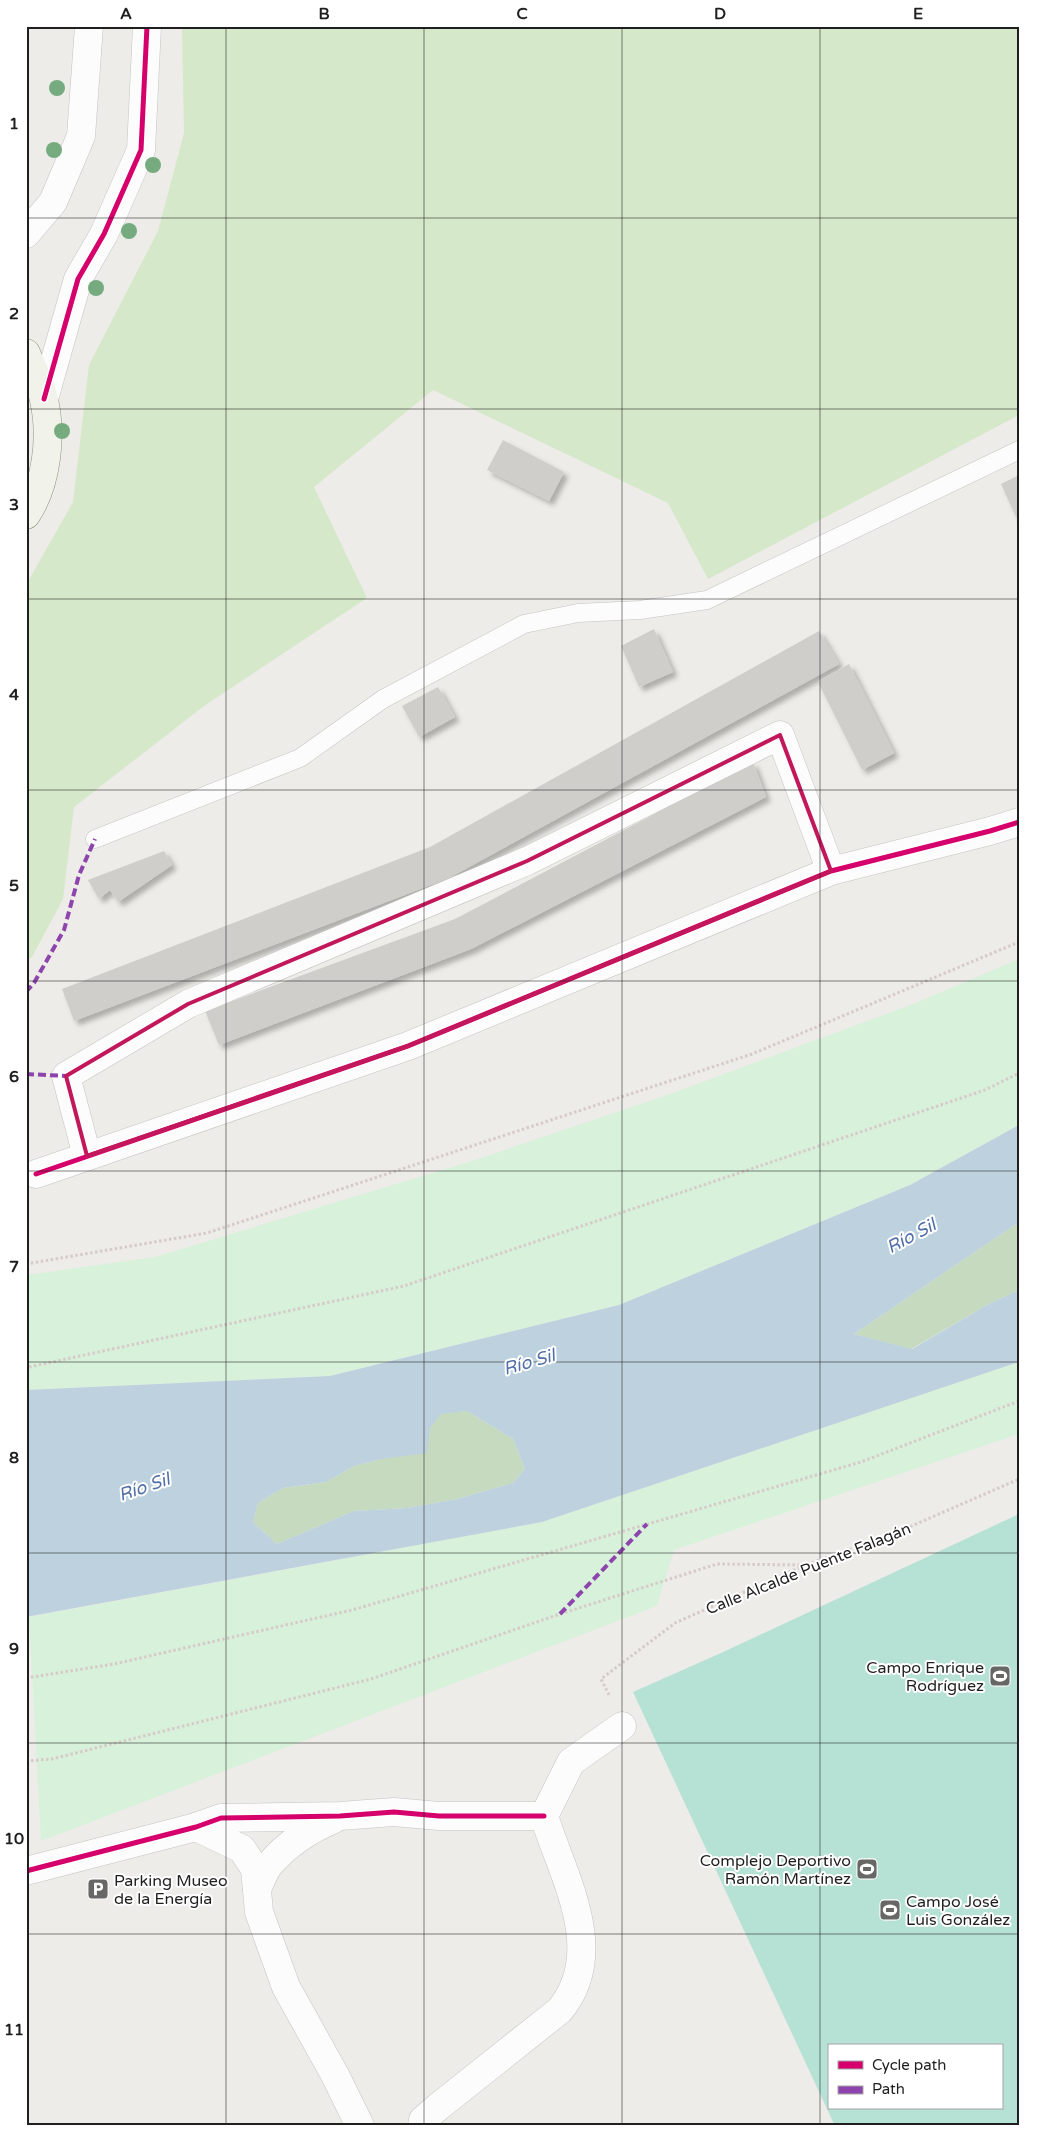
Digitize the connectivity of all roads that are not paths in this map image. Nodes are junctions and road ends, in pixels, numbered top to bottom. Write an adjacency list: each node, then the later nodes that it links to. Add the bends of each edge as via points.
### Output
1 (89, 26): 3 (street, via 81,136 53,202)
2 (147, 26): 5 (street, via 141,150 104,234 78,279)
3 (26, 234)
4 (26, 353): 5 (main road)
5 (44, 398): 7 (main road, via 49,440 36,500)
6 (1019, 450): 9 (lane, via 706,600 640,610 578,613 524,624 383,698 300,758)
7 (26, 515)
8 (1019, 822): 10 (street)
9 (95, 839)
10 (831, 871): 11 (street, via 408,1046); 11 (street, via 780,735 527,861 188,1004 66,1076)
11 (87, 1156): 12 (street)
12 (36, 1174)
13 (622, 1726): 15 (street, via 571,1762)
14 (340, 1816): 15 (street, via 394,1812 438,1816); 16 (street, via 221,1818); 18 (street, via 291,1844 269,1865)
15 (544, 1816): 20 (street, via 582,1936 581,1970 560,2010 438,2107 423,2120)
16 (196, 1827): 17 (street); 18 (street, via 242,1849 255,1869)
17 (26, 1871)
18 (257, 1889): 19 (street, via 259,1912 286,1987)
19 (362, 2124)
20 (422, 2126)

